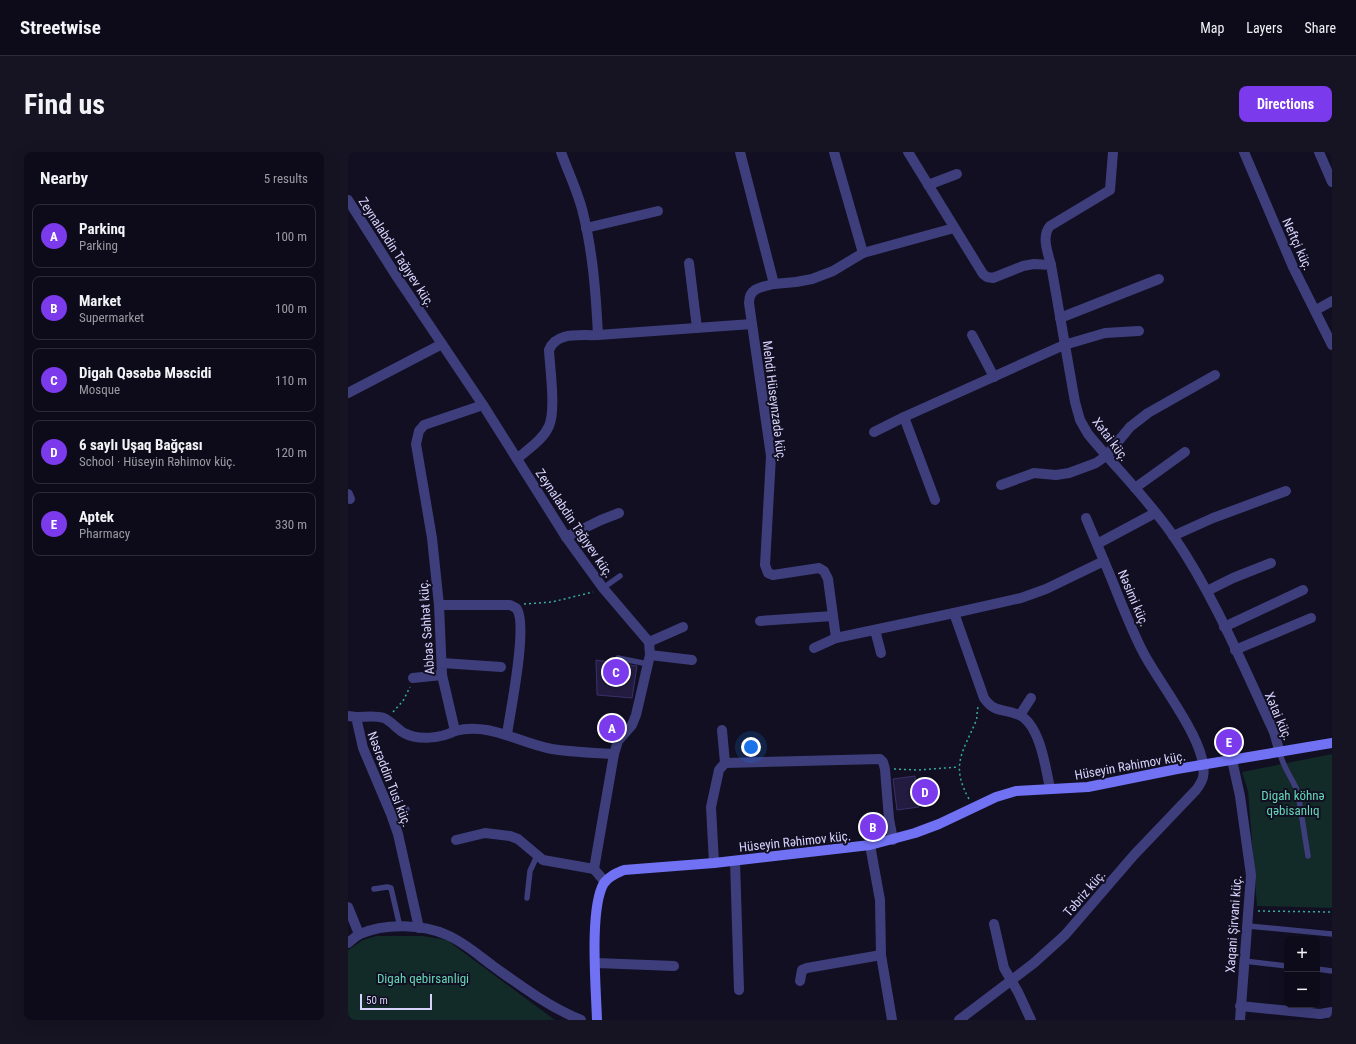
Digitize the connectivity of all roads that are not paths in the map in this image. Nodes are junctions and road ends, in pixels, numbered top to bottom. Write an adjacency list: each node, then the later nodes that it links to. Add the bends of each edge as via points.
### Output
1 (561, 152): 13 (street, via 583,212)
2 (740, 152): 19 (street)
3 (834, 152): 15 (street)
4 (908, 152): 10 (street)
5 (1113, 152): 17 (street, Xətai küç., via 1110,190 1046,230)
6 (1244, 152): 21 (street, Neftçi küç., via 1293,267)
7 (1319, 152): 9 (street)
8 (956, 174): 10 (street)
9 (1332, 182)
10 (928, 185): 14 (street)
11 (348, 200): 28 (street, Zeynalabdin Tağıyev küç.)
12 (658, 211): 13 (street)
13 (586, 228): 27 (street, via 595,289)
14 (954, 228): 15 (street, Mehdi Hüseynzadə küç.); 17 (street, via 987,278 1034,264)
15 (863, 253): 19 (street, Mehdi Hüseynzadə küç., via 824,275)
16 (689, 263): 24 (street)
17 (1050, 265): 22 (street, Xətai küç.)
18 (1159, 279): 22 (street)
19 (774, 284): 23 (street, Mehdi Hüseynzadə küç., via 753,290 749,296)
20 (1332, 301): 21 (street)
21 (1316, 310): 30 (street, Neftçi küç.)
22 (1060, 318): 29 (street, Xətai küç.)
23 (752, 324): 24 (street); 58 (street, Mehdi Hüseynzadə küç., via 771,456 764,565 768,573 774,575 819,568 824,571 828,579)
24 (697, 328): 27 (street)
25 (1139, 331): 29 (street, via 1105,333)
26 (972, 335): 32 (street)
27 (598, 336): 39 (street, via 560,337 552,342 549,350 552,415 549,427 541,439)
28 (442, 344): 33 (street); 34 (street, Zeynalabdin Tağıyev küç.)
29 (1064, 345): 32 (street); 38 (street, Xətai küç., via 1080,420)
30 (1332, 345)
31 (1215, 374): 38 (street, via 1148,413 1130,427)
32 (994, 377): 35 (street)
33 (348, 392)
34 (483, 404): 39 (street, Zeynalabdin Tağıyev küç.); 56 (street, Abbas Səhhət küç., via 424,425 416,444 432,538)
35 (904, 417): 36 (street); 43 (street)
36 (874, 432)
37 (1185, 452): 41 (street)
38 (1106, 456): 40 (street, via 1096,463 1069,473 1034,473); 41 (street, Xətai küç.)
39 (517, 459): 48 (street, Zeynalabdin Tağıyev küç.)
40 (1001, 485)
41 (1135, 488): 44 (street, Xətai küç.)
42 (1286, 491): 47 (street, via 1212,518)
43 (935, 500)
44 (1155, 512): 47 (street, Xətai küç.); 49 (street)
45 (619, 513): 48 (street)
46 (1086, 518): 49 (street)
47 (1173, 536): 55 (street, Xətai küç.)
48 (566, 537): 53 (street, Zeynalabdin Tağıyev küç.)
49 (1097, 544): 50 (street)
50 (1104, 561): 57 (street, Nəsimi küç., via 1021,598); 87 (street, Nəsimi küç., via 1143,651 1186,722 1197,744)
51 (1271, 563): 55 (street)
52 (620, 576): 53 (lane)
53 (603, 588): 65 (street, Zeynalabdin Tağıyev küç.)
54 (1303, 590): 62 (street)
55 (1207, 591): 62 (street, Xətai küç.)
56 (439, 605): 72 (street, Abbas Səhhət küç.); 81 (street, via 510,605 516,608 521,642)
57 (954, 613): 63 (street); 77 (street, via 984,698 994,709)
58 (833, 616): 60 (street); 64 (street, Mehdi Hüseynzadə küç.)
59 (1311, 618): 67 (street)
60 (760, 621)
61 (683, 627): 65 (street)
62 (1224, 627): 67 (street, Xətai küç.)
63 (875, 630): 64 (street); 68 (street)
64 (836, 638): 66 (street)
65 (649, 642): 70 (street)
66 (814, 648)
67 (1235, 650): 83 (street, Xətai küç., via 1274,732)
68 (881, 653)
69 (618, 658): 70 (lane)
70 (649, 659): 71 (street); 84 (street, via 634,720 618,741)
71 (692, 660)
72 (442, 663): 73 (street); 74 (street, Abbas Səhhət küç.)
73 (501, 667)
74 (442, 675): 75 (street); 79 (street, Abbas Səhhət küç.)
75 (413, 678)
76 (1031, 698): 77 (street)
77 (1020, 715): 88 (street, via 1028,720 1040,747)
78 (352, 716): 79 (street, via 386,719 404,733 415,737 442,736); 90 (street, Nəsrəddin Tusi küç.)
79 (455, 730): 81 (street, via 478,729)
80 (722, 730): 86 (street)
81 (507, 734): 84 (street, via 553,749)
82 (1332, 743): 83 (main road, Hüseyin Rəhimov küç.)
83 (1280, 752): 85 (main road, Hüseyin Rəhimov küç.); 95 (lane, via 1284,767 1298,793)
84 (614, 754): 98 (street)
85 (1232, 760): 87 (main road, Hüseyin Rəhimov küç.); 104 (street, Xaqani Şirvani küç., via 1249,861)
86 (725, 763): 92 (street, via 880,759 883,762); 97 (street, via 719,770 711,807)
87 (1203, 765): 88 (main road, Hüseyin Rəhimov küç., via 1088,787); 117 (street, Təbriz küç., via 1204,777 1196,790 1134,855 1065,935)
88 (1050, 789): 92 (main road, Hüseyin Rəhimov küç., via 1016,791 996,797 940,824)
89 (407, 809): 90 (lane)
90 (391, 814): 106 (street, Nəsrəddin Tusi küç., via 398,834)
91 (456, 840): 94 (street, via 485,833 510,836 518,839)
92 (893, 840): 93 (main road, Hüseyin Rəhimov küç.)
93 (870, 845): 96 (main road, Hüseyin Rəhimov küç.); 110 (street, via 880,900)
94 (537, 856): 98 (street, via 548,862); 101 (lane, via 530,871)
95 (1308, 856)
96 (735, 861): 97 (main road, Hüseyin Rəhimov küç.); 119 (street)
97 (714, 863): 99 (main road, Hüseyin Rəhimov küç., via 624,870 612,875)
98 (594, 869): 99 (street)
99 (605, 882): 112 (main road, via 598,899 596,915)
100 (374, 889): 105 (lane, via 387,886 391,888)
101 (527, 898)
102 (348, 907): 107 (street)
103 (994, 924): 117 (street, via 1004,968)
104 (1248, 926): 108 (lane); 111 (street, Xaqani Şirvani küç.)
105 (400, 928): 106 (street); 107 (street, via 372,930)
106 (419, 928): 122 (street, via 447,935 462,943 540,999)
107 (359, 934): 109 (street)
108 (1332, 934)
109 (348, 943)
110 (881, 955): 118 (street, via 807,968 802,970); 124 (street)
111 (1244, 961): 114 (lane); 120 (street, Xaqani Şirvani küç.)
112 (596, 963): 113 (street); 123 (main road)
113 (674, 966)
114 (1284, 966)
115 (1320, 969): 116 (lane)
116 (1332, 971)
117 (1012, 980): 125 (street, Təbriz küç.); 126 (street)
118 (800, 982)
119 (739, 990)
120 (1240, 1006): 121 (street, via 1313,1013); 127 (street, Xaqani Şirvani küç.)
121 (1332, 1012)
122 (581, 1020)
123 (597, 1020)
124 (892, 1020)
125 (959, 1020)
126 (1031, 1020)
127 (1240, 1020)

